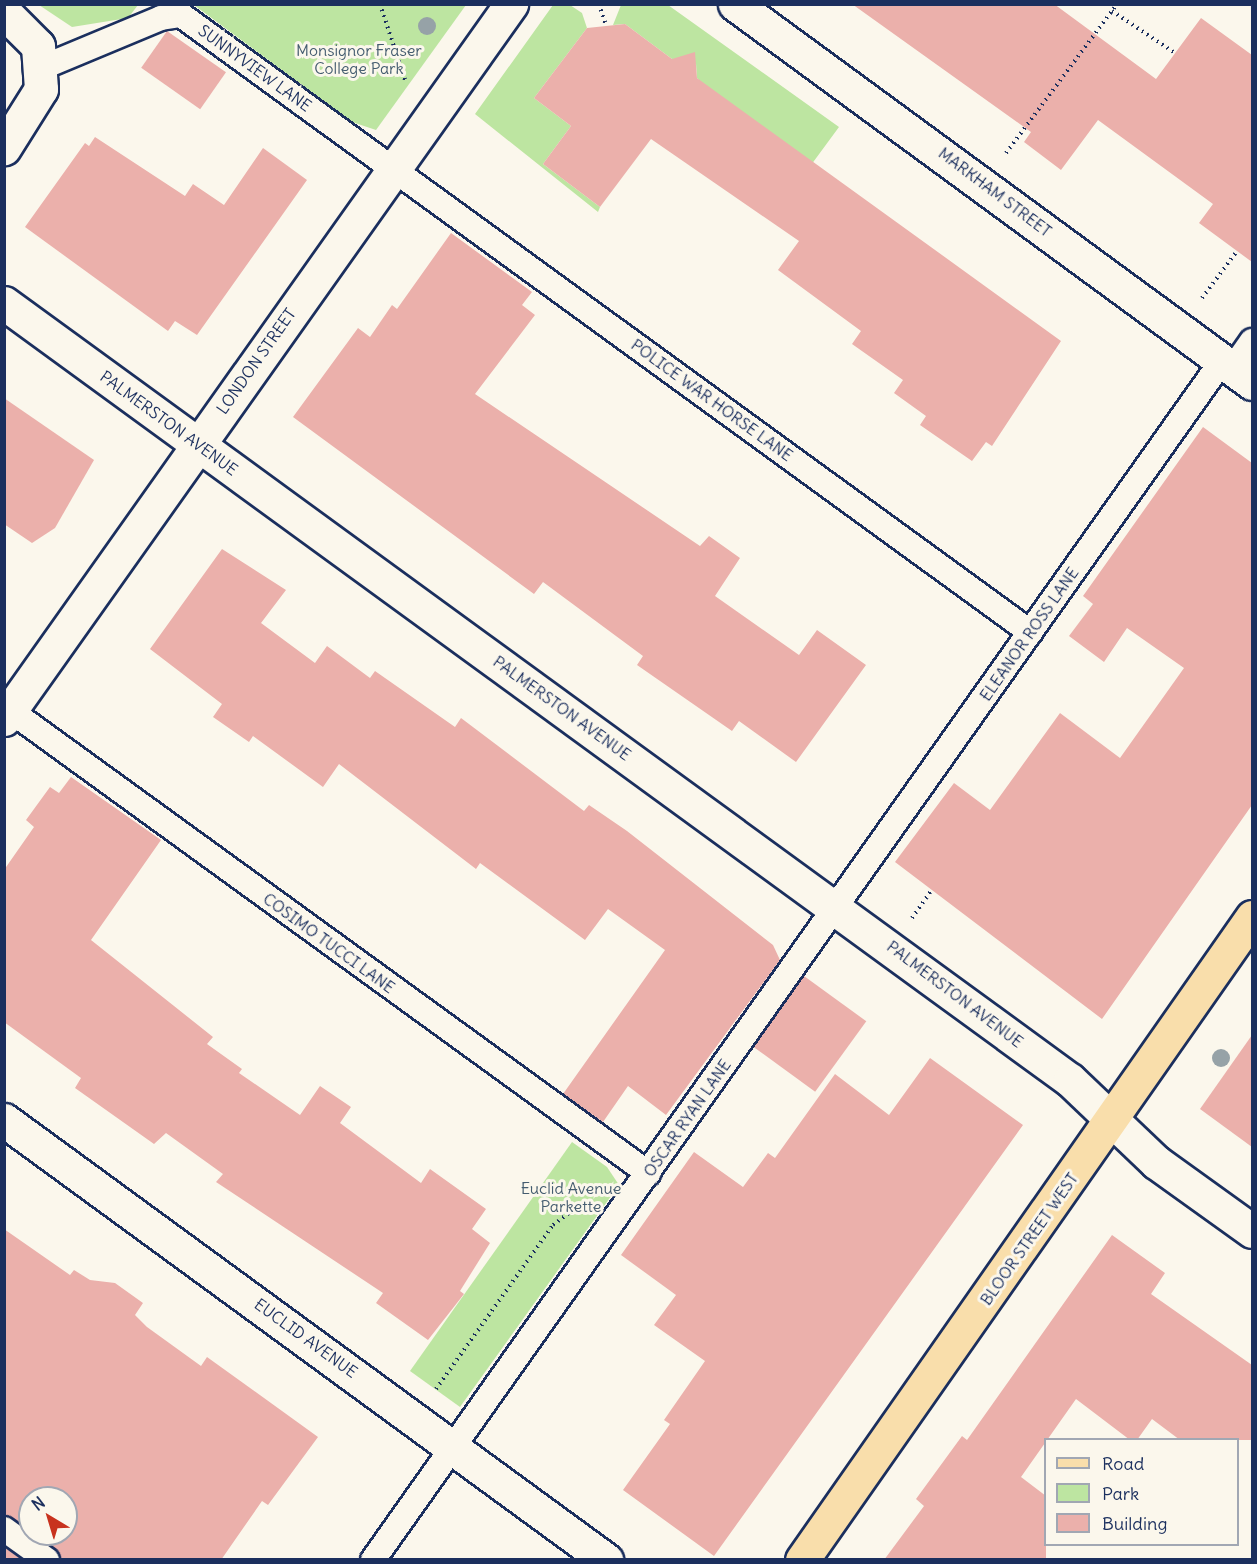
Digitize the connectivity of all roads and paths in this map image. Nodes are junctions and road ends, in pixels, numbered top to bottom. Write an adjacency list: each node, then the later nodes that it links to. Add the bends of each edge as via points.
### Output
1 (380, 4): 11 (path)
2 (511, 4): 13 (street, LONDON STREET)
3 (599, 4): 8 (path)
4 (735, 4): 14 (street, MARKHAM STREET)
5 (1117, 4): 6 (path)
6 (1112, 11): 9 (path); 14 (path)
7 (4, 12): 10 (street, via 38,46)
8 (606, 25)
9 (1174, 53)
10 (41, 68): 12 (street, via 37,99); 13 (lane, SUNNYVIEW LANE, via 161,18 181,15)
11 (410, 90)
12 (4, 147)
13 (393, 167): 20 (street, LONDON STREET); 21 (lane, POLICE WAR HORSE LANE)
14 (984, 182): 17 (street, MARKHAM STREET)
15 (1238, 251): 17 (path)
16 (4, 303): 20 (street, PALMERSTON AVENUE)
17 (1179, 329): 19 (street, MARKHAM STREET)
18 (1252, 341): 19 (lane, ELEANOR ROSS LANE)
19 (1236, 371): 21 (lane, ELEANOR ROSS LANE)
20 (198, 444): 22 (street, LONDON STREET); 24 (street, PALMERSTON AVENUE)
21 (1030, 632): 24 (lane, ELEANOR ROSS LANE)
22 (6, 712): 29 (lane, COSIMO TUCCI LANE)
23 (932, 889): 26 (path)
24 (836, 906): 28 (street, PALMERSTON AVENUE, via 1070,1080); 29 (lane, OSCAR RYAN LANE)
25 (1252, 917): 28 (main road, BLOOR STREET WEST)
26 (909, 922)
27 (4, 1120): 33 (street, EUCLID AVENUE)
28 (1111, 1123): 31 (street, PALMERSTON AVENUE); 38 (main road, BLOOR STREET WEST)
29 (648, 1173): 33 (lane, OSCAR RYAN LANE)
30 (584, 1201): 32 (path, via 553,1225)
31 (1252, 1232)
32 (430, 1396)
33 (452, 1446): 36 (lane, OSCAR RYAN LANE); 37 (street, EUCLID AVENUE)
34 (4, 1529): 35 (lane)
35 (47, 1560)
36 (373, 1560)
37 (606, 1560)
38 (802, 1560)

